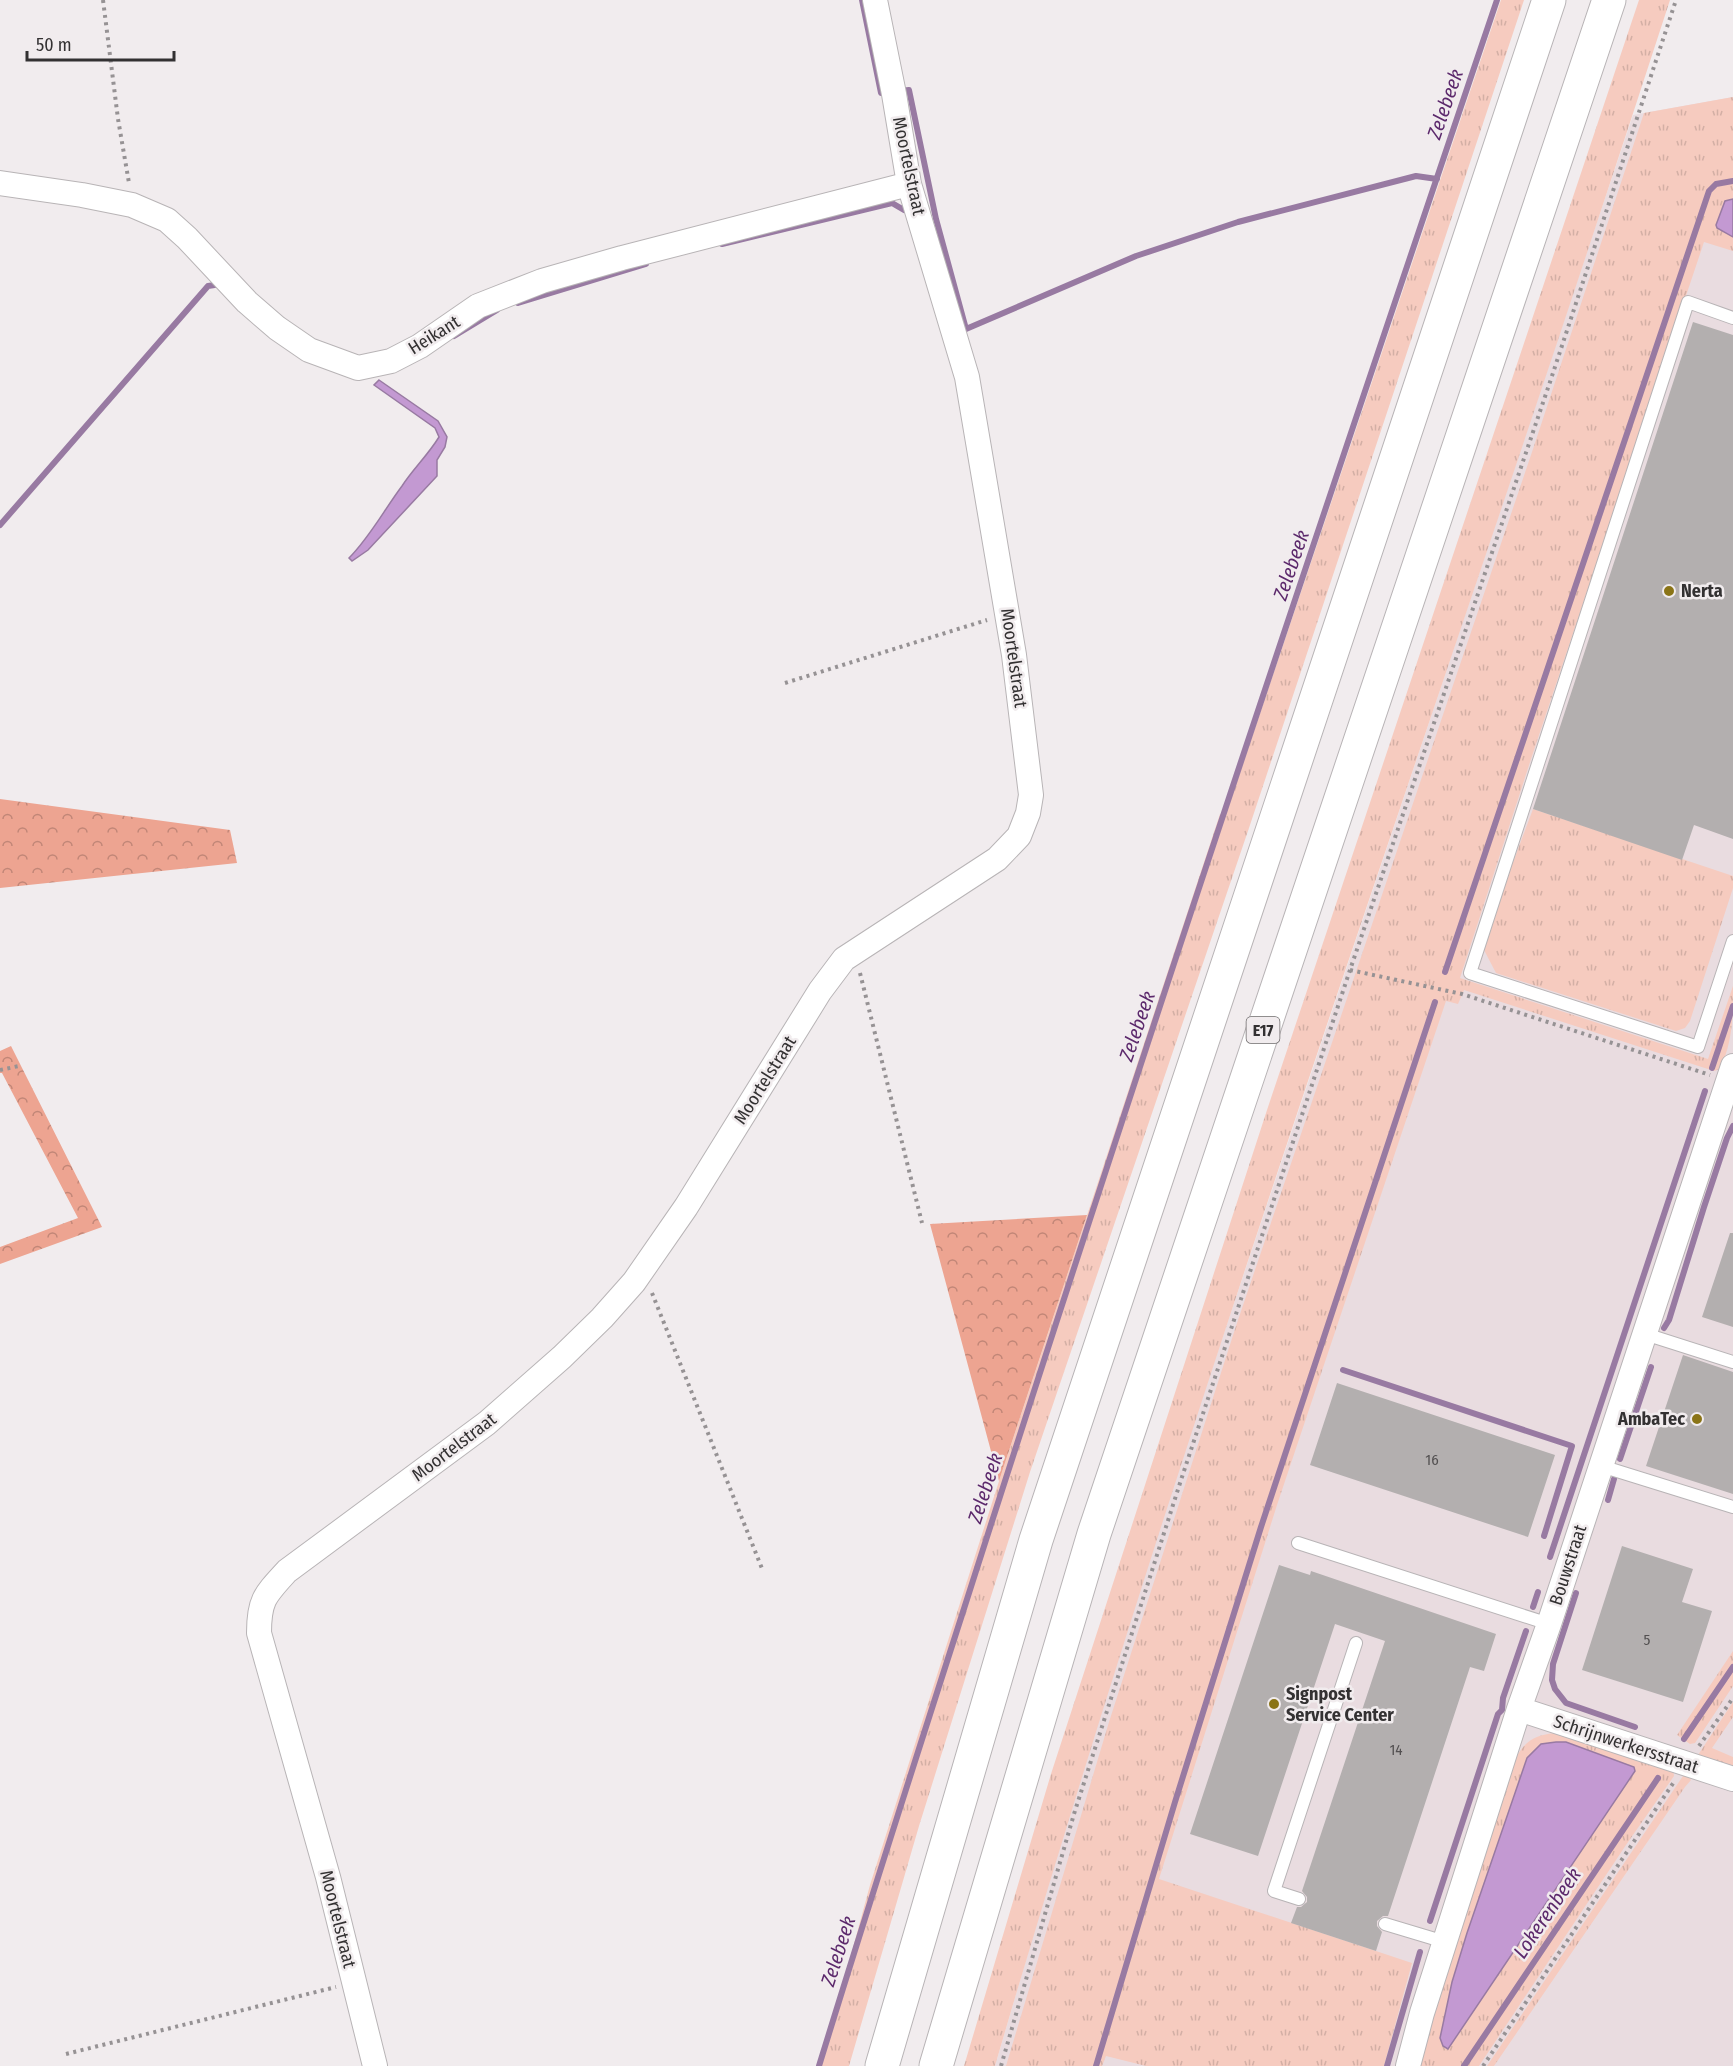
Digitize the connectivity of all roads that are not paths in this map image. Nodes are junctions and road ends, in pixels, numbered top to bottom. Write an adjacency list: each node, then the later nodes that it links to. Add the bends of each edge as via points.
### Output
1 (875, 0): 5 (street, Moortelstraat)
2 (1549, 0): 22 (highway, via 1036,1540)
3 (1609, 0): 23 (highway, E17, via 1094,1534)
4 (0, 183): 5 (street, Heikant, via 132,205 167,220 276,328 309,350 358,368 391,361 478,306 542,281)
5 (909, 184): 21 (street, Moortelstraat, via 967,377 1008,614 1031,795 1028,813 1019,836 997,859 844,959 820,991 687,1207 634,1282 602,1318 487,1423 287,1571 259,1610 259,1633 328,1877)
6 (1733, 318): 7 (lane, via 1688,302 1470,974 1698,1047)
7 (1733, 941)
8 (1731, 1077): 9 (street, Bouwstraat)
9 (1645, 1334): 10 (lane); 11 (street, Bouwstraat)
10 (1733, 1362)
11 (1601, 1466): 12 (lane); 14 (street, Bouwstraat)
12 (1733, 1507)
13 (1298, 1543): 14 (lane)
14 (1549, 1624): 16 (street, Bouwstraat)
15 (1356, 1643): 18 (lane, via 1274,1892)
16 (1519, 1709): 17 (street, Schrijnwerkersstraat); 20 (street, Bouwstraat)
17 (1733, 1779)
18 (1299, 1899)
19 (1385, 1924): 20 (lane)
20 (1445, 1942): 24 (street, Bouwstraat)
21 (375, 2066)
22 (882, 2066)
23 (936, 2066)
24 (1408, 2066)

